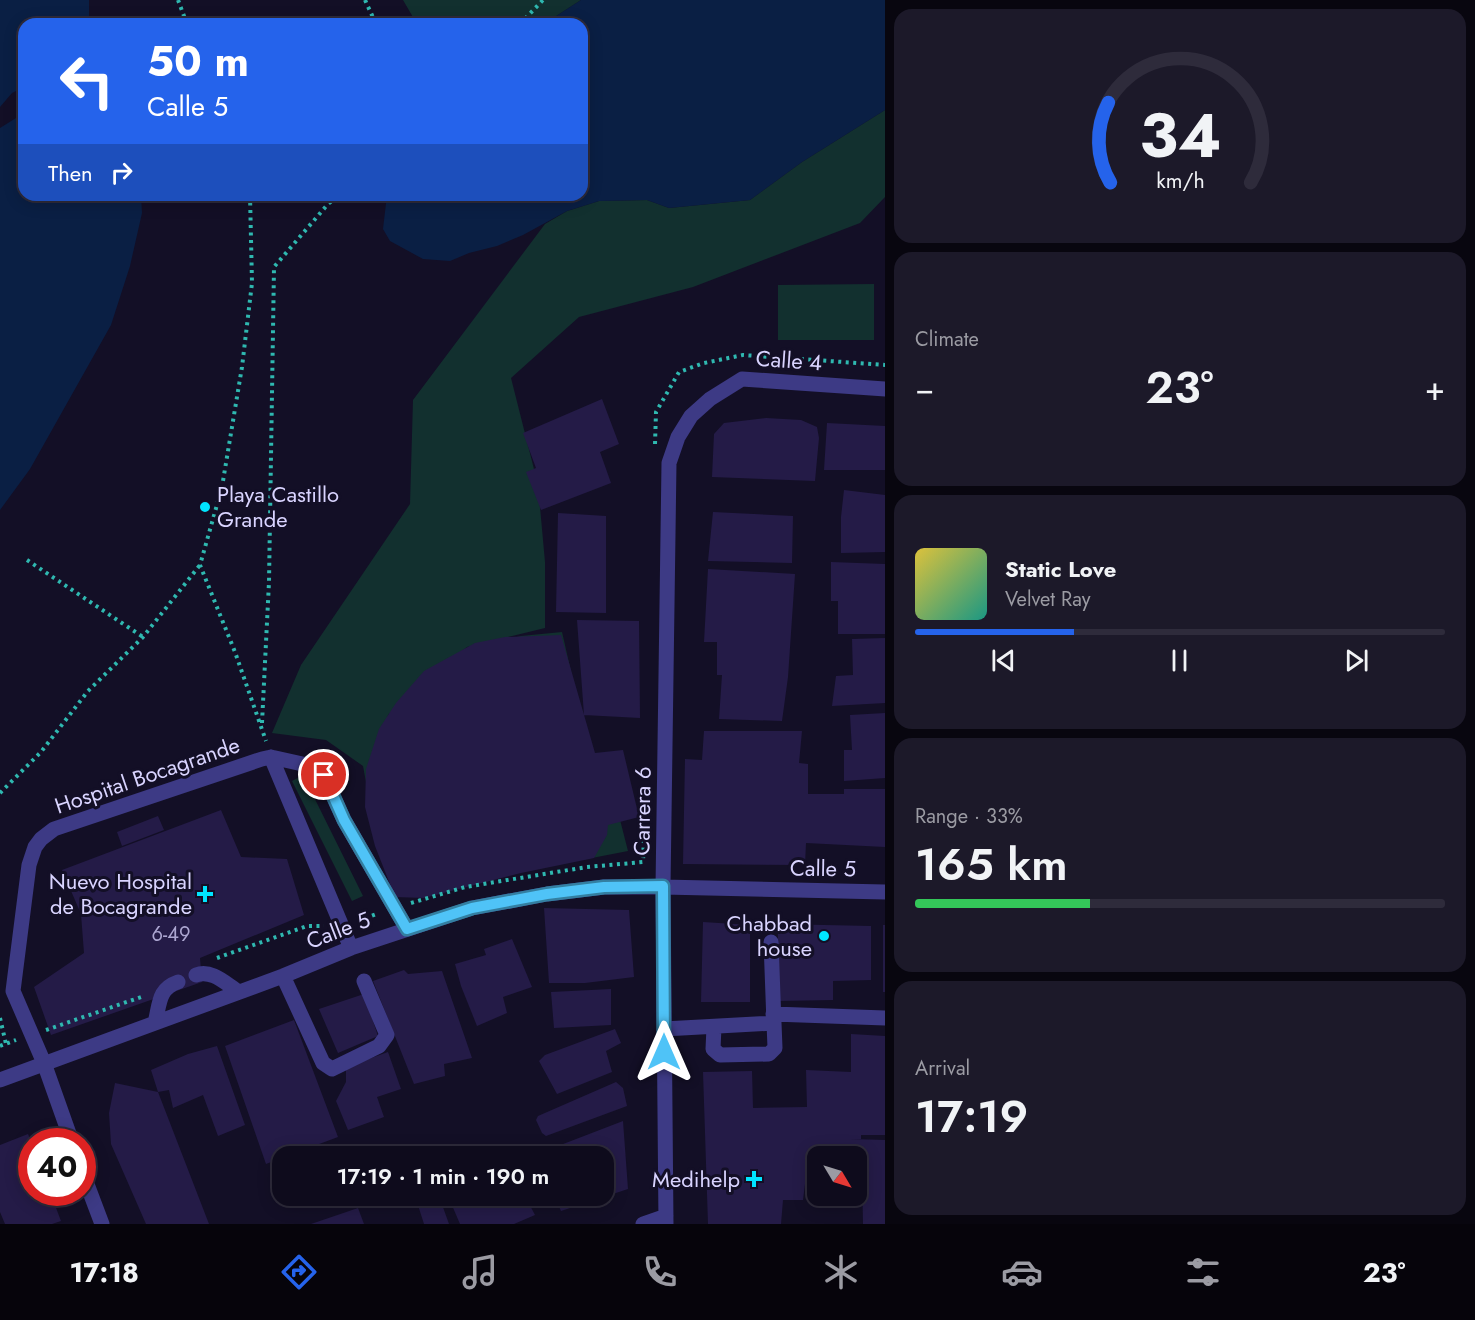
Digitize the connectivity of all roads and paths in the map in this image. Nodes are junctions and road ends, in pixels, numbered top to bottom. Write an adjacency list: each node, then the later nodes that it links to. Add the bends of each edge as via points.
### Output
1 (184, 0): 4 (path)
2 (365, 0): 6 (path)
3 (543, 0): 7 (path)
4 (179, 1): 5 (path)
5 (185, 18)
6 (373, 18)
7 (526, 18)
8 (250, 201): 15 (path, via 252,283 242,367 222,487)
9 (332, 201): 17 (path, via 274,267 269,582)
10 (885, 365): 13 (path, via 743,355 704,363 679,372 656,412)
11 (885, 389): 12 (street, Calle 4, via 742,379 691,416)
12 (678, 437): 21 (street, Carrera 6, via 669,463)
13 (655, 446)
14 (27, 560): 16 (path)
15 (200, 565): 16 (path); 17 (path)
16 (143, 637): 19 (path, via 88,691 40,752)
17 (262, 725): 18 (path)
18 (271, 757): 23 (street, Hospital Bocagrande, via 316,767 322,772 344,820); 24 (street); 41 (street, Hospital Bocagrande, via 84,818 54,829 41,839 29,865 13,991)
19 (0, 793)
20 (644, 827): 23 (path, via 643,862 465,887)
21 (663, 886): 22 (street, Calle 5); 25 (street, Calle 5, via 604,887 547,894 472,908); 40 (street, Carrera 6)
22 (885, 892)
23 (394, 908): 24 (path); 25 (street, Hospital Bocagrande)
24 (342, 926): 27 (street); 28 (path, via 307,926)
25 (407, 929): 27 (street, Calle 5)
26 (771, 942): 37 (street)
27 (351, 948): 30 (street, Calle 5)
28 (213, 959)
29 (196, 975): 34 (street, via 211,974)
30 (283, 976): 31 (street, via 323,1063 332,1070 379,1046 387,1035); 34 (street, Calle 5)
31 (364, 981)
32 (178, 982): 38 (street, via 163,991)
33 (155, 992): 41 (path)
34 (238, 992): 38 (street, Calle 5)
35 (0, 1018): 42 (path)
36 (885, 1018): 37 (street)
37 (774, 1019): 39 (street); 39 (street, via 775,1048 769,1054 720,1054 714,1049)
38 (155, 1023): 43 (street, Calle 5)
39 (714, 1027): 40 (street)
40 (664, 1029): 47 (street, Carrera 6)
41 (32, 1035): 43 (street, Hospital Bocagrande)
42 (6, 1044)
43 (44, 1064): 44 (street, Calle 5); 45 (street, Hospital Bocagrande)
44 (0, 1080)
45 (67, 1128)
46 (95, 1206): 48 (street)
47 (666, 1220): 49 (street)
48 (102, 1224)
49 (643, 1224)

